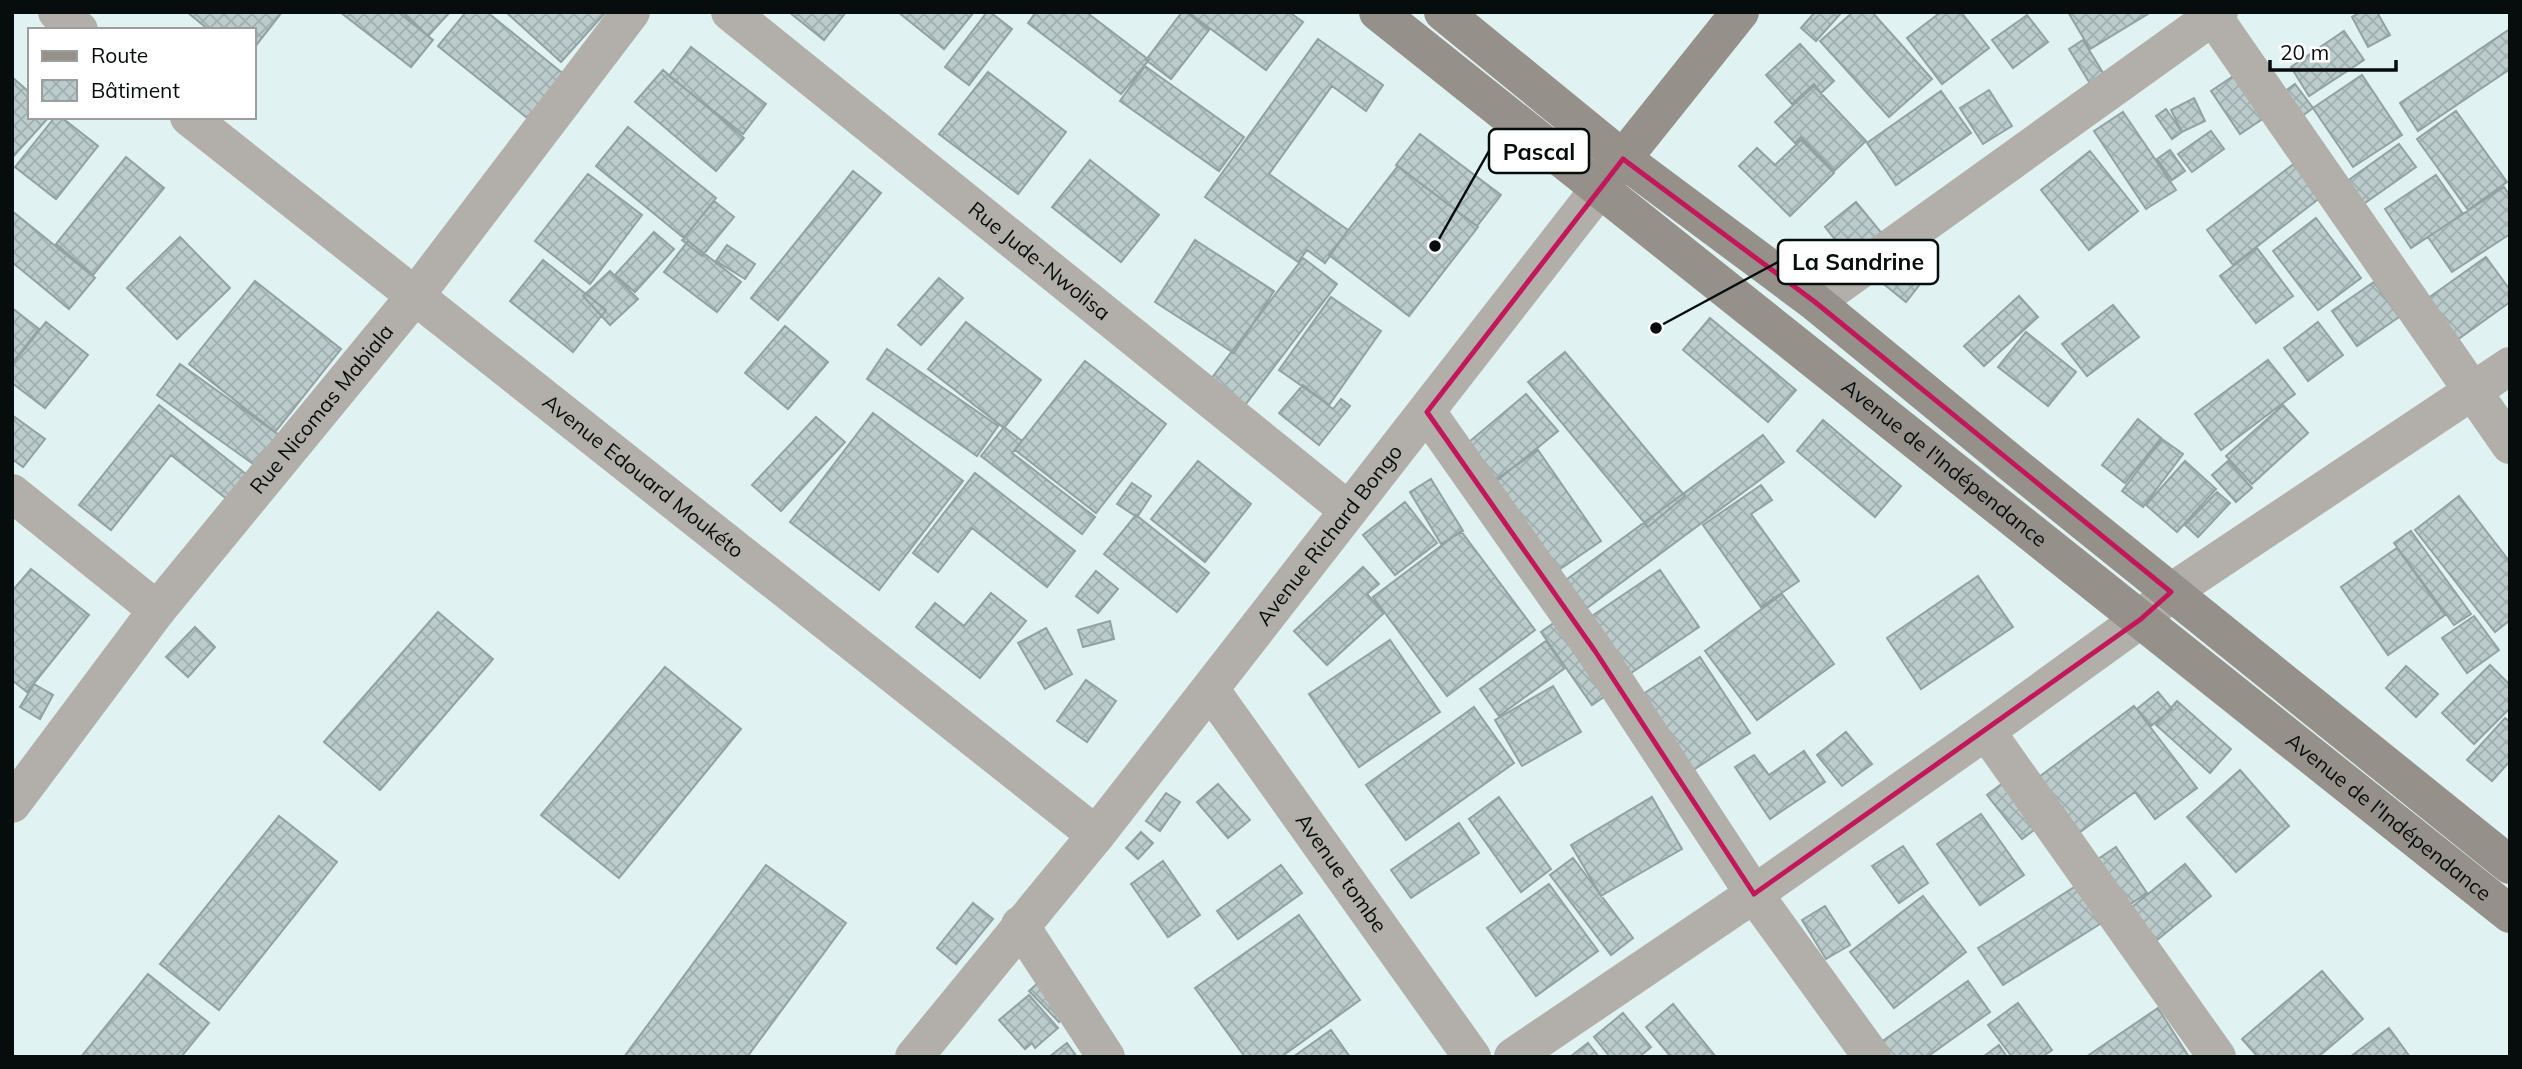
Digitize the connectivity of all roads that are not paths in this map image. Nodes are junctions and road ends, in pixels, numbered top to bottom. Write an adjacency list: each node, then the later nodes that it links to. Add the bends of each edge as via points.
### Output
1 (57, 12): 8 (street)
2 (631, 12): 12 (street, Rue Nicomas Mabiala)
3 (730, 12): 19 (street, Rue Jude-Nwolisa)
4 (1378, 12): 11 (street, Avenue de l'Indépendance)
5 (1443, 12): 10 (street, Avenue de l'Indépendance)
6 (1740, 12): 10 (street, Avenue Richard Bongo)
7 (2214, 14): 13 (street); 15 (street)
8 (77, 28)
9 (192, 119): 12 (street, Avenue Edouard Moukéto)
10 (1623, 159): 11 (street, Avenue Richard Bongo); 13 (street, Avenue de l'Indépendance)
11 (1600, 188): 16 (street, Avenue Richard Bongo); 22 (street, Avenue de l'Indépendance)
12 (415, 296): 21 (street, Rue Nicomas Mabiala); 26 (street, Avenue Edouard Moukéto)
13 (1815, 302): 20 (street, Avenue de l'Indépendance)
14 (2510, 366): 15 (street)
15 (2472, 392): 17 (street); 20 (street)
16 (1427, 412): 19 (street, Avenue Richard Bongo); 28 (street, via 1595,651)
17 (2510, 445)
18 (12, 493): 21 (street)
19 (1348, 510): 23 (street, Avenue Richard Bongo)
20 (2171, 592): 22 (street); 27 (street, Avenue de l'Indépendance)
21 (157, 610): 25 (street, Rue Nicomas Mabiala)
22 (2141, 620): 24 (street); 29 (street, Avenue de l'Indépendance)
23 (1210, 689): 26 (street, Avenue Richard Bongo); 33 (street, Avenue tombe)
24 (1986, 731): 28 (street); 36 (street)
25 (12, 804)
26 (1096, 835): 30 (street, Avenue Richard Bongo)
27 (2510, 865)
28 (1754, 894): 34 (street); 35 (street)
29 (2510, 914)
30 (1020, 925): 31 (street, Avenue Richard Bongo); 32 (street)
31 (914, 1057)
32 (1106, 1057)
33 (1472, 1057)
34 (1513, 1057)
35 (1872, 1057)
36 (2217, 1057)

